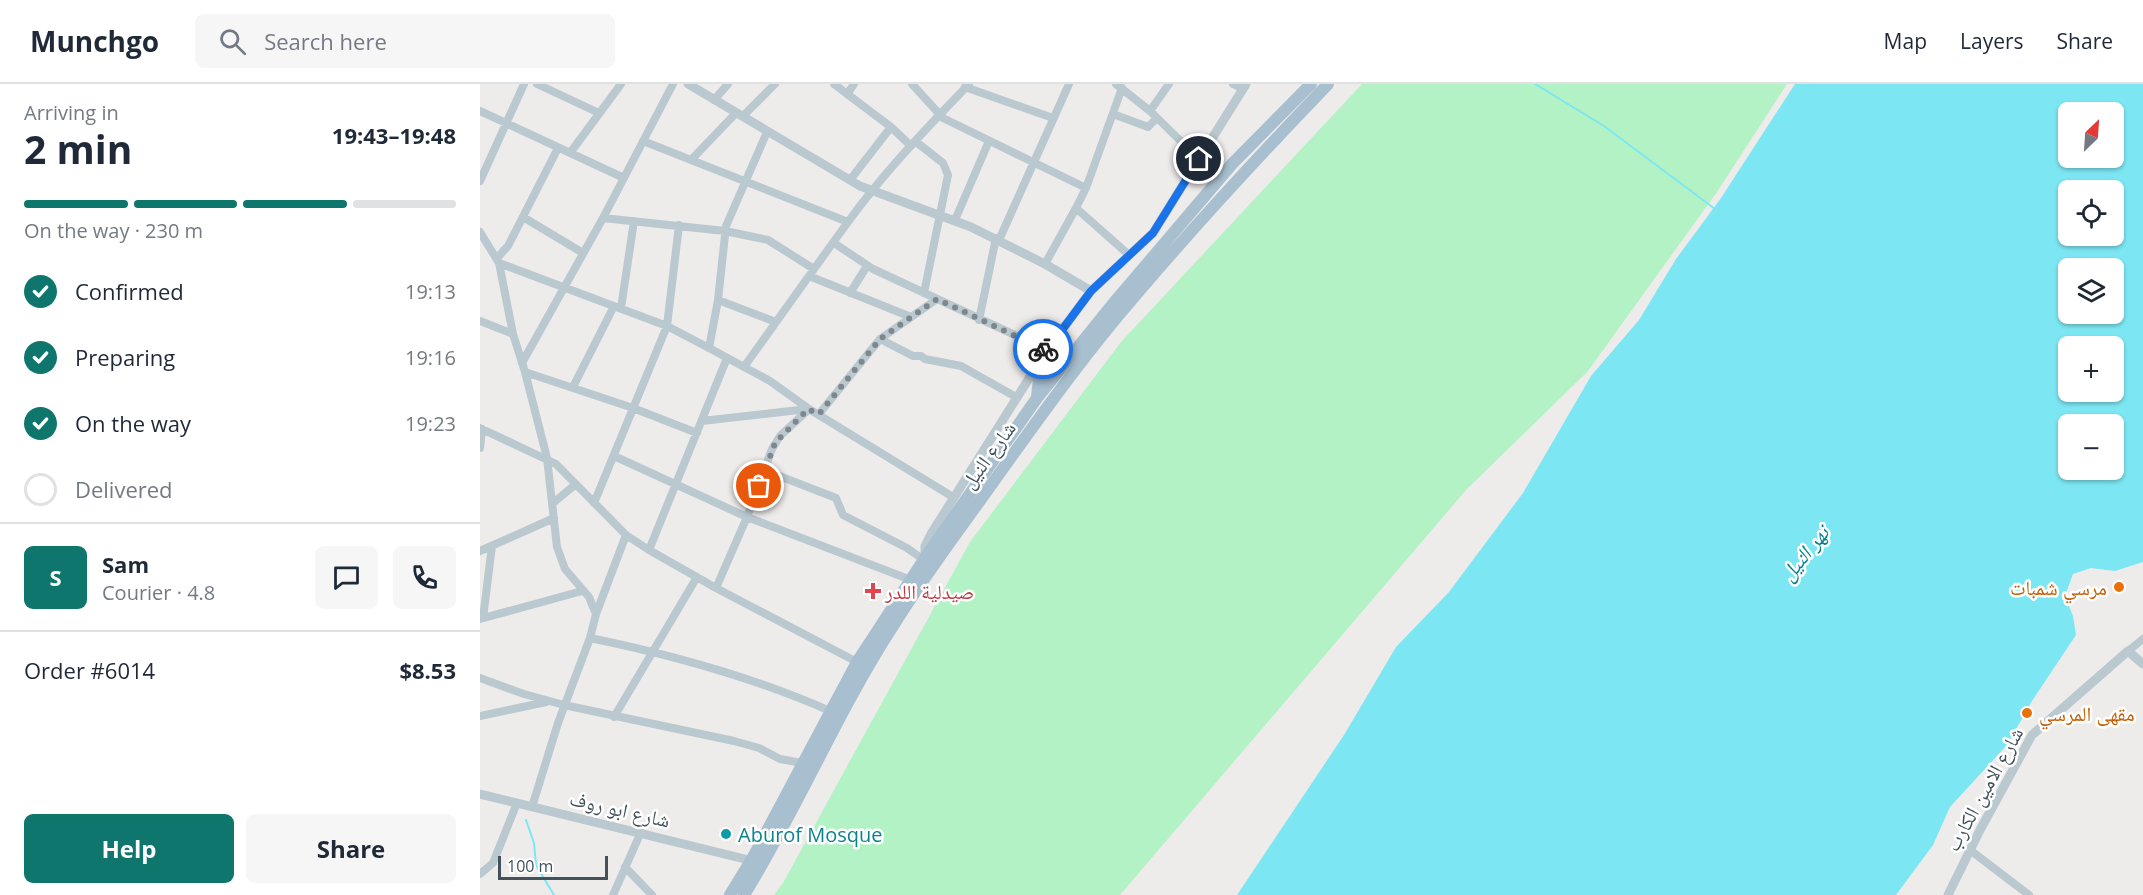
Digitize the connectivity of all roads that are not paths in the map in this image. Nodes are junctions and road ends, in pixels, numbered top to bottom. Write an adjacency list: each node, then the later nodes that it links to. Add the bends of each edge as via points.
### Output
1 (524, 84): 29 (street)
2 (537, 84): 23 (street)
3 (621, 84): 23 (street)
4 (673, 84): 32 (street)
5 (688, 84): 20 (street)
6 (728, 84): 20 (street)
7 (775, 84): 25 (street)
8 (834, 84): 19 (street)
9 (854, 84): 19 (street)
10 (912, 84): 26 (street)
11 (1069, 84): 27 (street)
12 (1169, 84): 22 (street)
13 (1233, 84): 18 (street)
14 (1311, 84): 89 (main road, شارع النيل, via 1233,164)
15 (1328, 84): 94 (main road, شارع النيل, via 1241,175 1119,315)
16 (967, 86): 26 (street); 27 (street)
17 (1119, 86): 22 (street); 24 (street)
18 (1244, 87): 37 (street)
19 (848, 93): 30 (street)
20 (714, 100): 25 (street)
21 (480, 111): 29 (street)
22 (1150, 111): 28 (street)
23 (599, 113): 36 (street)
24 (1113, 114): 28 (street, via 1145,127); 44 (street)
25 (740, 115): 31 (street); 38 (street)
26 (939, 116): 33 (street); 34 (street)
27 (1053, 118): 39 (street)
28 (1157, 118): 37 (street)
29 (506, 123): 35 (street); 42 (street)
30 (891, 127): 34 (street); 41 (street)
31 (767, 132): 41 (street); 43 (street)
32 (644, 141): 38 (street); 40 (street)
33 (989, 141): 39 (street); 50 (street)
34 (913, 143): 45 (street); 47 (street, via 936,156 947,169 947,187)
35 (558, 148): 36 (street); 48 (street)
36 (570, 153): 40 (street)
37 (1199, 159): 61 (street, via 1153,233)
38 (691, 160): 43 (street)
39 (1032, 162): 44 (street); 56 (street)
40 (624, 178): 49 (street)
41 (850, 180): 45 (street)
42 (480, 181)
43 (745, 181): 52 (street); 54 (street)
44 (1086, 188): 46 (street)
45 (872, 191): 47 (street); 52 (street)
46 (1076, 208): 61 (street); 63 (street)
47 (939, 215): 50 (street); 70 (street)
48 (523, 217): 60 (street); 62 (street)
49 (603, 218): 51 (street); 60 (street)
50 (955, 220): 56 (street)
51 (634, 221): 53 (street); 73 (street)
52 (848, 222): 57 (street)
53 (679, 225): 54 (street); 78 (street)
54 (725, 231): 65 (street, via 772,241); 72 (street)
55 (480, 232): 59 (street)
56 (998, 239): 63 (street); 75 (street)
57 (834, 243): 64 (street); 65 (street)
58 (480, 244): 59 (street)
59 (492, 249): 62 (street)
60 (583, 253): 67 (street)
61 (1129, 255): 68 (street)
62 (498, 261): 67 (street); 79 (street)
63 (1045, 264): 68 (street)
64 (867, 266): 69 (street); 70 (street)
65 (814, 269): 66 (street)
66 (809, 276): 69 (street); 77 (street)
67 (564, 287): 73 (street); 84 (street)
68 (1091, 291): 82 (street)
69 (850, 293): 74 (street)
70 (924, 293): 71 (street)
71 (937, 299): 74 (street); 75 (street)
72 (718, 300): 77 (street); 81 (street)
73 (618, 307): 78 (street); 87 (street)
74 (910, 317): 80 (street)
75 (979, 320): 82 (street)
76 (480, 321): 79 (street)
77 (776, 322): 85 (street)
78 (667, 326): 81 (street); 90 (street)
79 (513, 334): 84 (street)
80 (880, 339): 88 (street, via 913,356 961,366); 92 (street)
81 (709, 348): 83 (street)
82 (1046, 352): 88 (street); 89 (main road)
83 (727, 358): 85 (street); 93 (street)
84 (522, 363): 86 (street)
85 (744, 366): 91 (street)
86 (525, 372): 87 (street); 99 (street)
87 (573, 387): 90 (street)
88 (1016, 397): 103 (street)
89 (1037, 398): 94 (main road); 112 (main road, شارع النيل)
90 (633, 408): 96 (street); 98 (street)
91 (808, 409): 92 (street); 93 (street); 100 (street, via 775,443)
92 (819, 414): 103 (street)
93 (702, 421): 96 (street)
94 (1036, 422): 137 (main road, شارع النيل, via 893,624)
95 (481, 429): 97 (street); 99 (street)
96 (697, 433): 102 (street)
97 (480, 448)
98 (614, 456): 102 (street); 105 (street)
99 (547, 458): 101 (street); 104 (street)
100 (764, 471): 106 (street); 112 (street, via 836,498 843,515)
101 (576, 484): 104 (street); 105 (street)
102 (676, 484): 106 (street); 110 (street)
103 (953, 497): 112 (street, via 927,541)
104 (553, 503): 107 (street)
105 (594, 503): 108 (street)
106 (747, 517): 114 (street); 115 (street)
107 (554, 518): 109 (street); 116 (street, via 560,558)
108 (626, 535): 110 (street); 117 (street)
109 (492, 546): 111 (street); 118 (street)
110 (649, 550): 113 (street)
111 (480, 551)
112 (925, 559): 114 (main road, شارع النيل)
113 (697, 577): 115 (street); 122 (street)
114 (911, 580): 123 (main road, شارع النيل)
115 (716, 588): 123 (street)
116 (582, 591): 117 (street); 118 (street)
117 (596, 614): 119 (street)
118 (482, 619)
119 (590, 638): 122 (street); 127 (street)
120 (2143, 639): 121 (street)
121 (2128, 651): 124 (street); 136 (street, شارع الامين الكارب, via 2032,735)
122 (654, 652): 128 (street, via 724,671); 130 (street)
123 (857, 662): 128 (main road, شارع النيل)
124 (2143, 664)
125 (480, 678): 126 (street)
126 (549, 702): 127 (street); 129 (street)
127 (564, 705): 130 (street); 134 (street)
128 (830, 711): 131 (main road, شارع النيل)
129 (480, 716)
130 (614, 717): 131 (street, via 734,741)
131 (802, 763): 137 (main road, شارع النيل)
132 (480, 794): 133 (street, شارع ابو روف)
133 (517, 803): 134 (street, شارع ابو روف); 139 (street, via 493,863)
134 (532, 807): 135 (street, شارع ابو روف)
135 (640, 832): 137 (street, شارع ابو روف); 138 (street)
136 (1970, 850): 144 (street, شارع الامين الكارب); 145 (street)
137 (757, 862): 142 (main road, شارع النيل); 143 (main road, شارع النيل)
138 (625, 867): 140 (street); 141 (street)
139 (480, 874)
140 (613, 895)
141 (652, 895)
142 (730, 895)
143 (744, 895)
144 (1948, 895)
145 (2029, 895)

